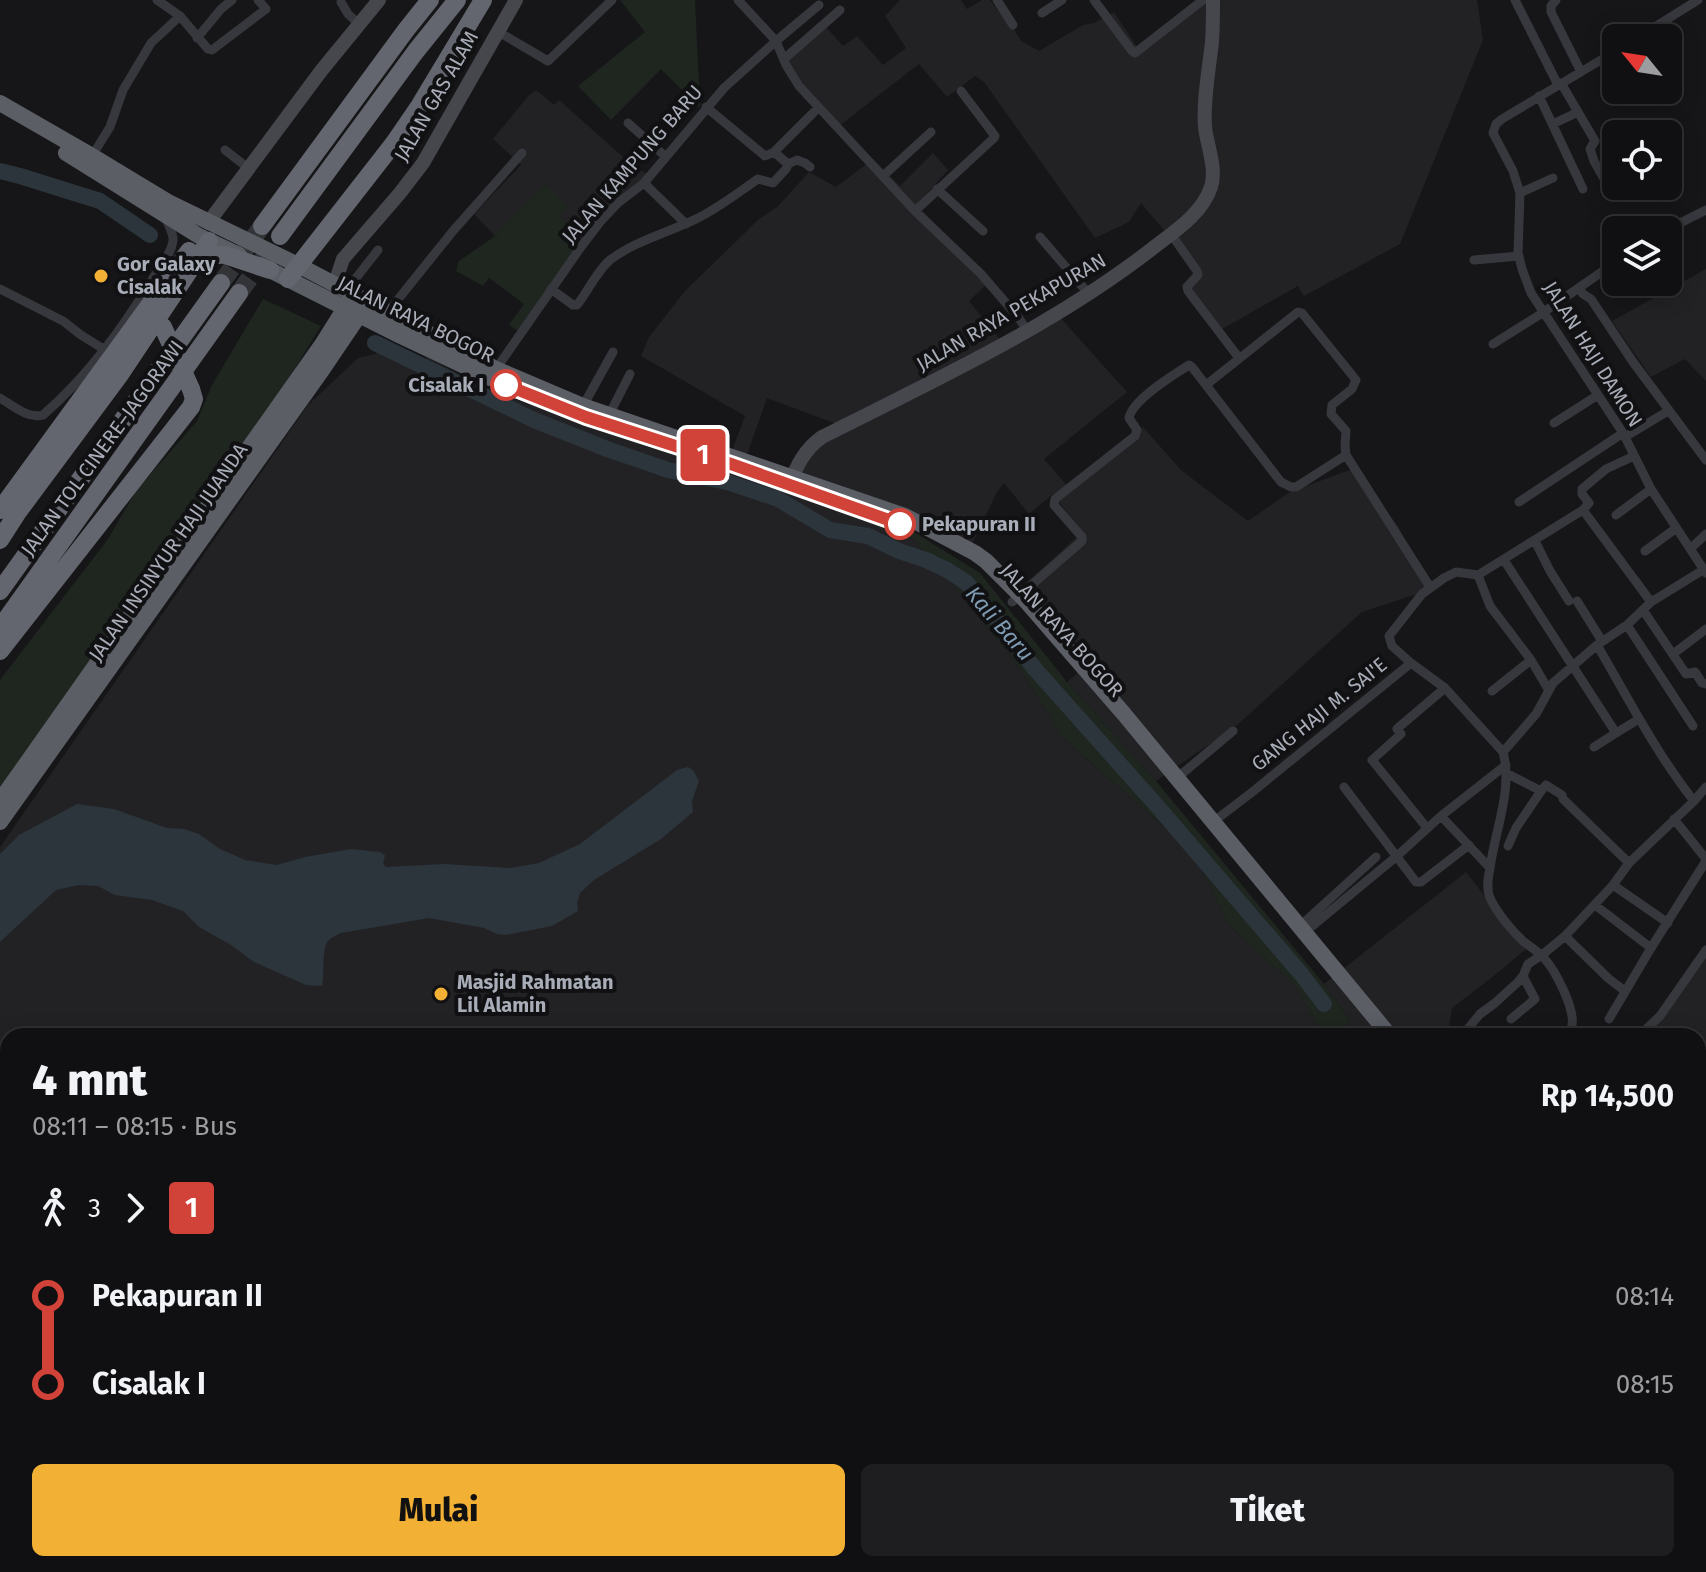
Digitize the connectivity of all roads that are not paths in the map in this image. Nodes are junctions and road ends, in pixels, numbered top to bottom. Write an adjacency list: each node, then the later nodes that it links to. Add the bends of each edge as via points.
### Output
1 (157, 0): 23 (street)
2 (232, 0): 28 (street)
3 (258, 0): 28 (street, via 266,9 214,50)
4 (379, 0): 24 (main road)
5 (430, 0): 64 (highway)
6 (457, 0): 68 (highway)
7 (483, 0): 73 (highway, via 394,143)
8 (516, 0): 27 (main road, JALAN GAS ALAM)
9 (612, 0): 27 (street, via 548,61)
10 (738, 0): 29 (street)
11 (997, 0): 26 (street)
12 (1062, 0): 22 (street)
13 (1094, 0): 14 (street, via 1135,53)
14 (1203, 0)
15 (1213, 0): 67 (main road, JALAN RAYA PEKAPURAN, via 1205,111 1212,182 1198,209)
16 (1515, 0): 33 (street)
17 (1556, 0): 32 (street, via 1551,12)
18 (1698, 0): 25 (street)
19 (341, 2): 24 (street)
20 (819, 5): 29 (street, JALAN KAMPUNG BARU)
21 (840, 10): 30 (street)
22 (1042, 13)
23 (180, 16): 28 (street); 47 (street, via 151,43)
24 (359, 24): 51 (main road)
25 (1659, 24)
26 (1013, 25)
27 (497, 31): 83 (main road, JALAN GAS ALAM, via 423,163 343,259 338,274)
28 (197, 38)
29 (776, 41): 30 (street); 37 (street, JALAN KAMPUNG BARU)
30 (784, 59): 38 (street)
31 (1602, 59): 32 (street, JALAN HAJI DAMON)
32 (1581, 72): 33 (street, JALAN HAJI DAMON)
33 (1560, 84): 35 (street, JALAN HAJI DAMON); 40 (street)
34 (961, 91): 56 (street, via 995,136)
35 (1539, 96): 42 (street); 58 (street, JALAN HAJI DAMON, via 1493,129)
36 (0, 103): 47 (highway, JALAN RAYA BOGOR)
37 (706, 107): 45 (street, via 765,156); 48 (street, JALAN KAMPUNG BARU)
38 (818, 108): 45 (street); 53 (street)
39 (0, 111): 59 (highway, JALAN RAYA BOGOR)
40 (1578, 112): 42 (street); 52 (street, via 1595,141 1590,149)
41 (628, 123): 48 (street)
42 (1553, 124): 57 (street)
43 (931, 132): 53 (street)
44 (225, 150): 51 (street)
45 (774, 152): 49 (street)
46 (522, 153): 85 (street)
47 (92, 156): 59 (highway, JALAN RAYA BOGOR)
48 (666, 157): 55 (street, JALAN KAMPUNG BARU)
49 (788, 164): 50 (street, via 797,160); 63 (street, via 773,183 758,179)
50 (810, 167)
51 (248, 168): 66 (main road)
52 (1602, 175)
53 (883, 176): 61 (street)
54 (1553, 178): 58 (street)
55 (644, 183): 63 (street); 79 (street, JALAN KAMPUNG BARU, via 600,222)
56 (937, 189): 61 (street); 65 (street)
57 (1583, 189)
58 (1520, 193): 71 (street, JALAN HAJI DAMON)
59 (167, 209): 66 (highway, JALAN RAYA BOGOR); 91 (street, via 174,239)
60 (1706, 210): 62 (street)
61 (915, 211): 87 (street, via 981,274)
62 (1682, 222)
63 (686, 224): 79 (street, via 613,258 576,306)
64 (262, 226)
65 (983, 231)
66 (208, 232): 73 (highway, JALAN RAYA BOGOR); 74 (highway); 111 (highway)
67 (1171, 234): 82 (main road, JALAN RAYA PEKAPURAN); 93 (street, via 1197,271 1188,291)
68 (280, 236)
69 (1040, 237): 82 (street)
70 (378, 250): 83 (street, via 356,278)
71 (1519, 256): 72 (street); 84 (street, JALAN HAJI DAMON, via 1531,293)
72 (1474, 260)
73 (285, 268): 74 (highway, via 217,254); 80 (highway, JALAN RAYA BOGOR); 83 (highway)
74 (191, 269): 86 (highway)
75 (1602, 272): 77 (street)
76 (221, 283): 124 (highway, JALAN TOL CINERE–JAGORAWI)
77 (1579, 288): 84 (street); 101 (street)
78 (0, 289): 91 (street)
79 (551, 289): 95 (street, JALAN KAMPUNG BARU)
80 (312, 291): 83 (highway, JALAN RAYA BOGOR); 89 (highway, via 325,309)
81 (239, 293): 129 (highway, JALAN TOL CINERE–JAGORAWI)
82 (1089, 294): 87 (main road, JALAN RAYA PEKAPURAN)
83 (352, 300): 85 (highway, JALAN RAYA BOGOR); 88 (highway, JALAN RAYA BOGOR); 89 (highway, JALAN INSINYUR HAJI JUANDA); 94 (highway, JALAN INSINYUR HAJI JUANDA)
84 (1544, 312): 90 (street); 98 (street, JALAN HAJI DAMON)
85 (387, 313): 95 (highway, JALAN RAYA BOGOR)
86 (162, 322): 116 (highway); 132 (highway, bridge, via 191,389 191,407)
87 (1027, 330): 108 (main road, JALAN RAYA PEKAPURAN, via 822,437 803,455)
88 (401, 336): 94 (highway, via 367,332); 108 (highway, JALAN RAYA BOGOR, via 559,407)
89 (323, 343): 153 (highway, JALAN INSINYUR HAJI JUANDA)
90 (1493, 344)
91 (105, 350): 99 (street, via 43,415 29,416)
92 (613, 352): 100 (street)
93 (1239, 358): 97 (street); 105 (street, via 1302,313 1356,380 1330,410 1346,431)
94 (328, 361): 157 (highway, JALAN INSINYUR HAJI JUANDA)
95 (496, 369): 100 (highway, JALAN RAYA BOGOR)
96 (630, 374): 102 (street)
97 (1206, 385): 105 (street, via 1286,486 1296,487); 125 (street, via 1189,365 1130,412 1135,436 1054,501 1082,541)
98 (1598, 395): 103 (street); 104 (street, JALAN HAJI DAMON)
99 (0, 398)
100 (583, 406): 102 (highway, JALAN RAYA BOGOR)
101 (1668, 411): 104 (street); 107 (street)
102 (609, 415): 108 (highway, JALAN RAYA BOGOR)
103 (1554, 423)
104 (1624, 435): 106 (street, JALAN HAJI DAMON); 110 (street)
105 (1346, 455): 123 (street)
106 (1634, 456): 109 (street, JALAN HAJI DAMON); 112 (street, via 1606,469 1582,489 1589,503)
107 (1706, 460)
108 (791, 480): 125 (highway, JALAN RAYA BOGOR, via 905,516 942,534 986,561)
109 (1651, 489): 113 (street); 114 (street, JALAN HAJI DAMON)
110 (1519, 502)
111 (0, 510)
112 (1583, 510): 117 (street); 126 (street)
113 (1616, 515)
114 (1675, 529): 118 (street, JALAN HAJI DAMON); 119 (street)
115 (1706, 534): 118 (street)
116 (0, 540)
117 (1535, 541): 120 (street); 131 (street)
118 (1690, 549): 121 (street, JALAN HAJI DAMON)
119 (1645, 551)
120 (1504, 560): 122 (street); 136 (street)
121 (1705, 572): 126 (street)
122 (1478, 575): 123 (street, via 1456,572); 134 (street, via 1490,606)
123 (1430, 587): 135 (street, via 1389,636)
124 (0, 591)
125 (1016, 598): 147 (highway, JALAN RAYA BOGOR)
126 (1651, 602): 127 (street)
127 (1643, 610): 128 (street); 133 (street)
128 (1627, 625): 131 (street); 142 (street)
129 (0, 628)
130 (1706, 629): 133 (street)
131 (1600, 643): 136 (street); 141 (street)
132 (0, 651)
133 (1673, 654): 137 (street, via 1686,674 1694,671)
134 (1531, 660): 139 (street); 140 (street)
135 (1411, 663): 138 (street, GANG HAJI M. SAI'E); 158 (street, GANG HAJI M. SAI'E)
136 (1574, 666): 139 (street); 144 (street)
137 (1706, 684)
138 (1445, 688): 146 (street, GANG HAJI M. SAI'E); 159 (street, via 1399,727 1401,734 1372,760)
139 (1548, 689): 146 (street, via 1536,714)
140 (1492, 691)
141 (1639, 719): 144 (street); 154 (street)
142 (1693, 726)
143 (1233, 731): 149 (street)
144 (1616, 733): 145 (street)
145 (1594, 747)
146 (1503, 752): 148 (street, GANG HAJI M. SAI'E)
147 (1156, 761): 149 (highway, JALAN RAYA BOGOR); 179 (highway, JALAN RAYA BOGOR)
148 (1506, 769): 151 (street); 155 (street); 166 (street)
149 (1177, 778): 158 (highway, JALAN RAYA BOGOR)
150 (1344, 787): 162 (street)
151 (1541, 791): 161 (street); 165 (street, via 1546,785 1562,795)
152 (1705, 791): 154 (street)
153 (0, 801)
154 (1694, 801): 156 (street)
155 (1441, 816): 159 (street); 160 (street)
156 (1674, 819): 164 (street); 165 (street)
157 (0, 822)
158 (1213, 822): 170 (highway, JALAN RAYA BOGOR)
159 (1427, 828): 162 (street)
160 (1469, 845): 162 (street, via 1419,882); 166 (street)
161 (1508, 846)
162 (1397, 856): 170 (street)
163 (1376, 857): 170 (street)
164 (1706, 860): 169 (street)
165 (1629, 863): 167 (street)
166 (1490, 868): 174 (street, via 1490,897 1521,940)
167 (1613, 885): 168 (street); 169 (street)
168 (1595, 905): 171 (street); 172 (street)
169 (1668, 923): 172 (street)
170 (1302, 929): 180 (highway, JALAN RAYA BOGOR)
171 (1565, 936): 174 (street); 176 (street)
172 (1651, 948): 176 (street)
173 (1706, 950): 183 (street)
174 (1542, 955): 175 (street, via 1528,964); 182 (street, via 1565,994)
175 (1523, 976): 177 (street, via 1535,999); 181 (street)
176 (1625, 991): 178 (street)
177 (1511, 1019)
178 (1609, 1019)
179 (1373, 1028)
180 (1383, 1028)
181 (1469, 1028)
182 (1571, 1028)
183 (1647, 1028)

